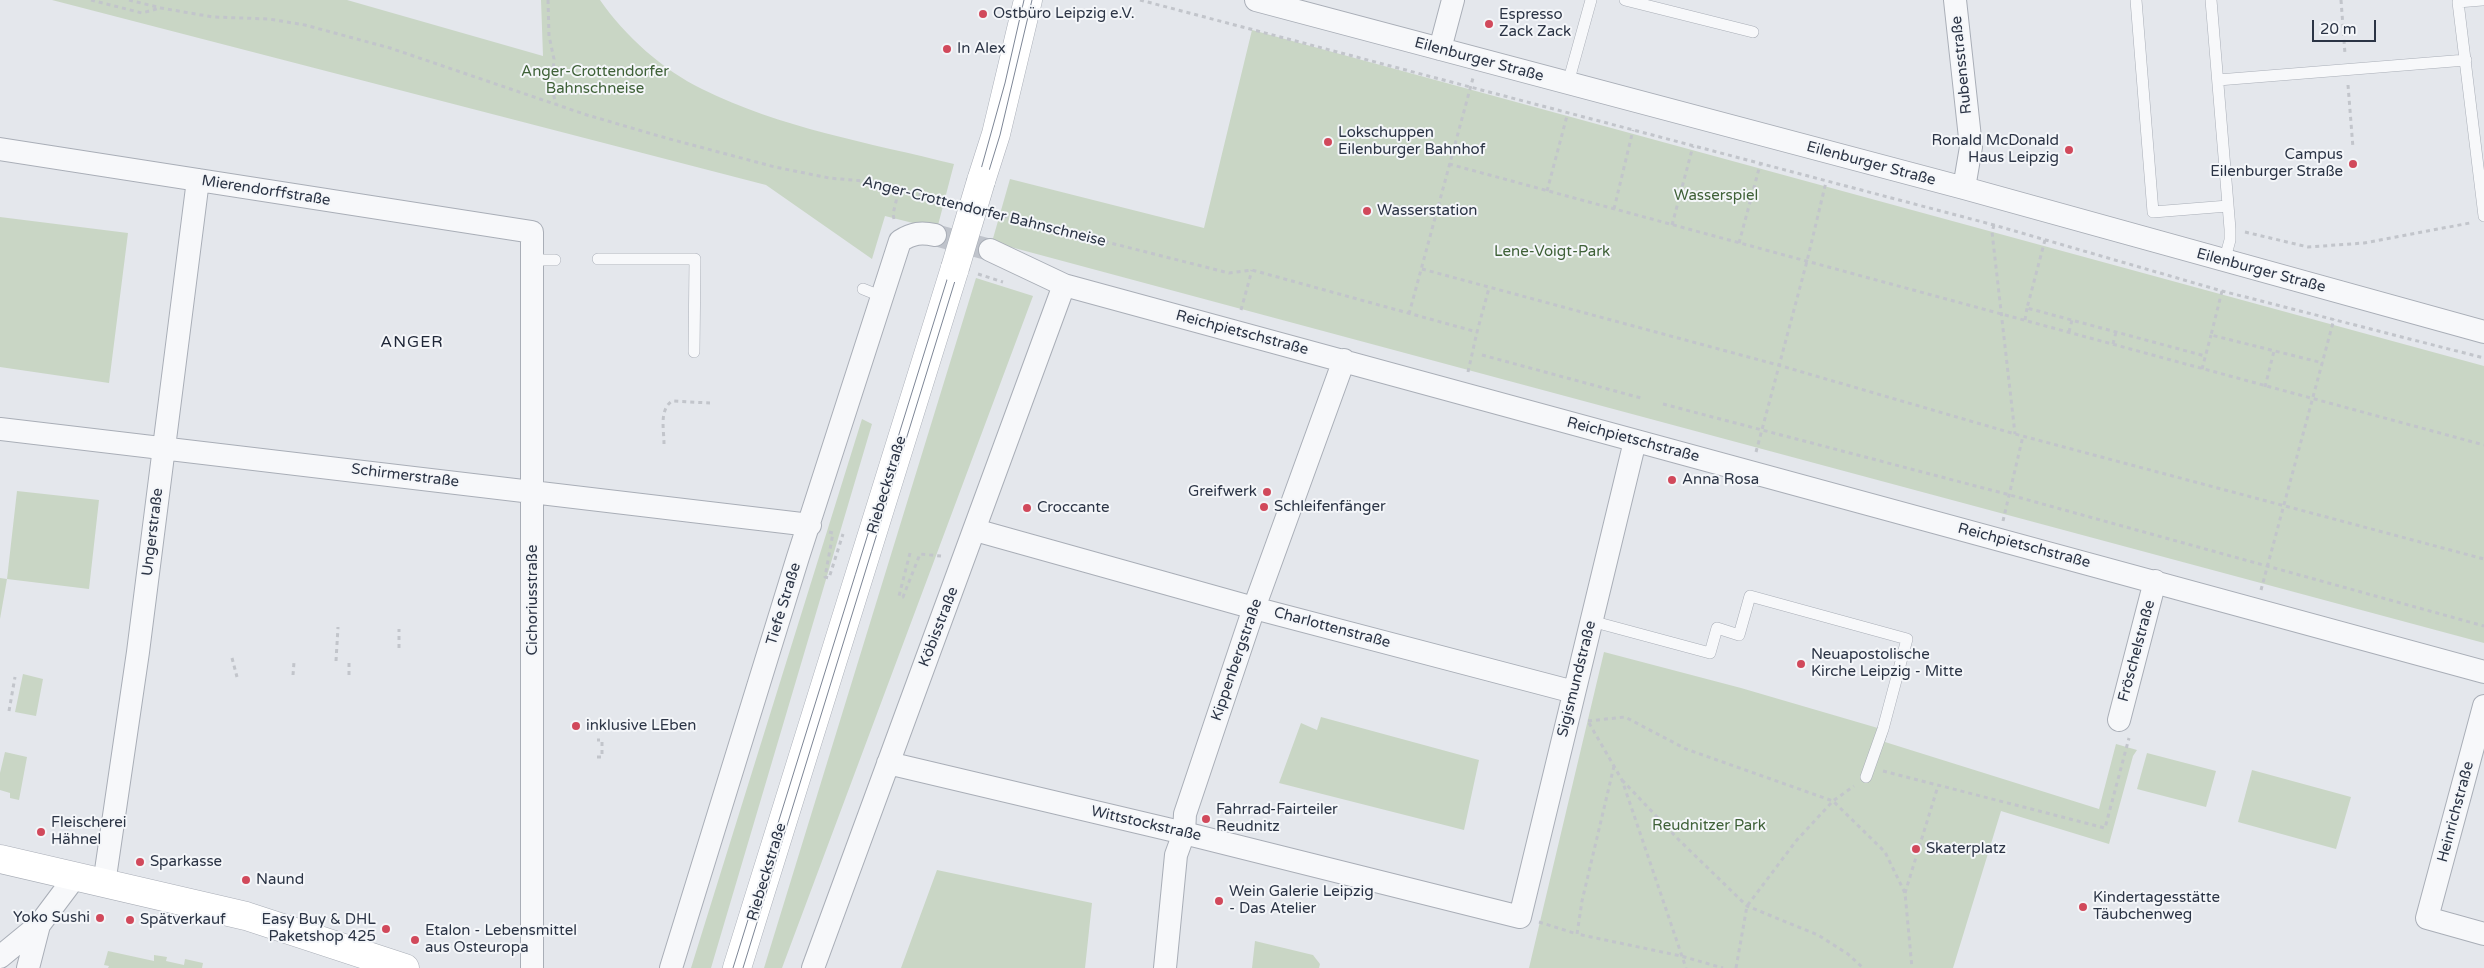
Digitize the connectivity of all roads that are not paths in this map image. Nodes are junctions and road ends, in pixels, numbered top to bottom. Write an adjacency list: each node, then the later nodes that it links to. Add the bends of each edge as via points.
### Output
1 (1028, 0): 59 (main road, Riebeckstraße, bridge, via 982,181 966,271)
2 (1256, 0): 12 (street, Eilenburger Straße)
3 (1453, 0): 12 (street)
4 (1591, 0): 15 (lane)
5 (1625, 0): 11 (lane)
6 (1956, 0): 18 (street, Rubensstraße, via 1972,147)
7 (2136, 0): 19 (lane, via 2153,212)
8 (2211, 0): 14 (lane)
9 (2482, 0): 10 (lane)
10 (2458, 1): 13 (lane)
11 (1753, 32)
12 (1440, 49): 15 (street, Eilenburger Straße)
13 (2466, 60): 14 (lane); 20 (lane)
14 (2218, 80): 19 (lane)
15 (1568, 84): 18 (street, Eilenburger Straße)
16 (0, 149): 17 (street, Mierendorffstraße)
17 (198, 180): 21 (street, Mierendorffstraße); 34 (street, Ungerstraße)
18 (1964, 188): 27 (street, Eilenburger Straße)
19 (2228, 206): 27 (lane, via 2230,240)
20 (2479, 219)
21 (532, 232): 25 (street, Cichoriusstraße)
22 (936, 236): 36 (street, Tiefe Straße, via 912,234 900,241 873,293)
23 (990, 250): 28 (street, Reichpietschstraße)
24 (598, 259): 30 (lane, via 695,260)
25 (532, 260): 26 (lane); 35 (street, Cichoriusstraße)
26 (555, 260)
27 (2224, 262): 29 (street, Eilenburger Straße)
28 (1064, 286): 31 (street, Reichpietschstraße); 37 (street, Köbisstraße)
29 (2484, 332)
30 (694, 352)
31 (1344, 360): 33 (street, Reichpietschstraße); 39 (street, Kippenbergstraße)
32 (0, 429): 34 (street, Schirmerstraße)
33 (1635, 441): 38 (street, Reichpietschstraße); 40 (street, Sigismundstraße)
34 (164, 448): 35 (street, Schirmerstraße); 50 (street, Ungerstraße)
35 (534, 491): 36 (street, Schirmerstraße); 58 (street, Cichoriusstraße)
36 (810, 525): 55 (street, Tiefe Straße)
37 (975, 530): 39 (street, Charlottenstraße); 45 (street, Köbisstraße)
38 (2155, 581): 41 (street, Reichpietschstraße); 44 (street, Fröschelstraße)
39 (1254, 608): 42 (street, Charlottenstraße); 47 (street, Kippenbergstraße, via 1185,814)
40 (1591, 621): 42 (street, Sigismundstraße); 46 (lane, via 1710,653 1717,628 1739,635 1750,596 1907,639 1883,730)
41 (2484, 672)
42 (1574, 692): 51 (street, Sigismundstraße, via 1578,718)
43 (2484, 706): 53 (street, Heinrichstraße, via 2427,918)
44 (2119, 719)
45 (888, 763): 47 (street, Wittstockstraße); 60 (street, Köbisstraße)
46 (1866, 777)
47 (1184, 833): 51 (street, Wittstockstraße); 61 (street, Kippenbergstraße, via 1176,855)
48 (0, 859): 49 (main road)
49 (75, 877): 50 (main road); 52 (street)
50 (104, 884): 57 (main road, via 246,916)
51 (1520, 917)
52 (39, 925): 54 (street); 56 (street)
53 (2484, 934)
54 (0, 957)
55 (672, 963)
56 (28, 968)
57 (405, 968)
58 (532, 968)
59 (737, 968)
60 (814, 968)
61 (1165, 968)

